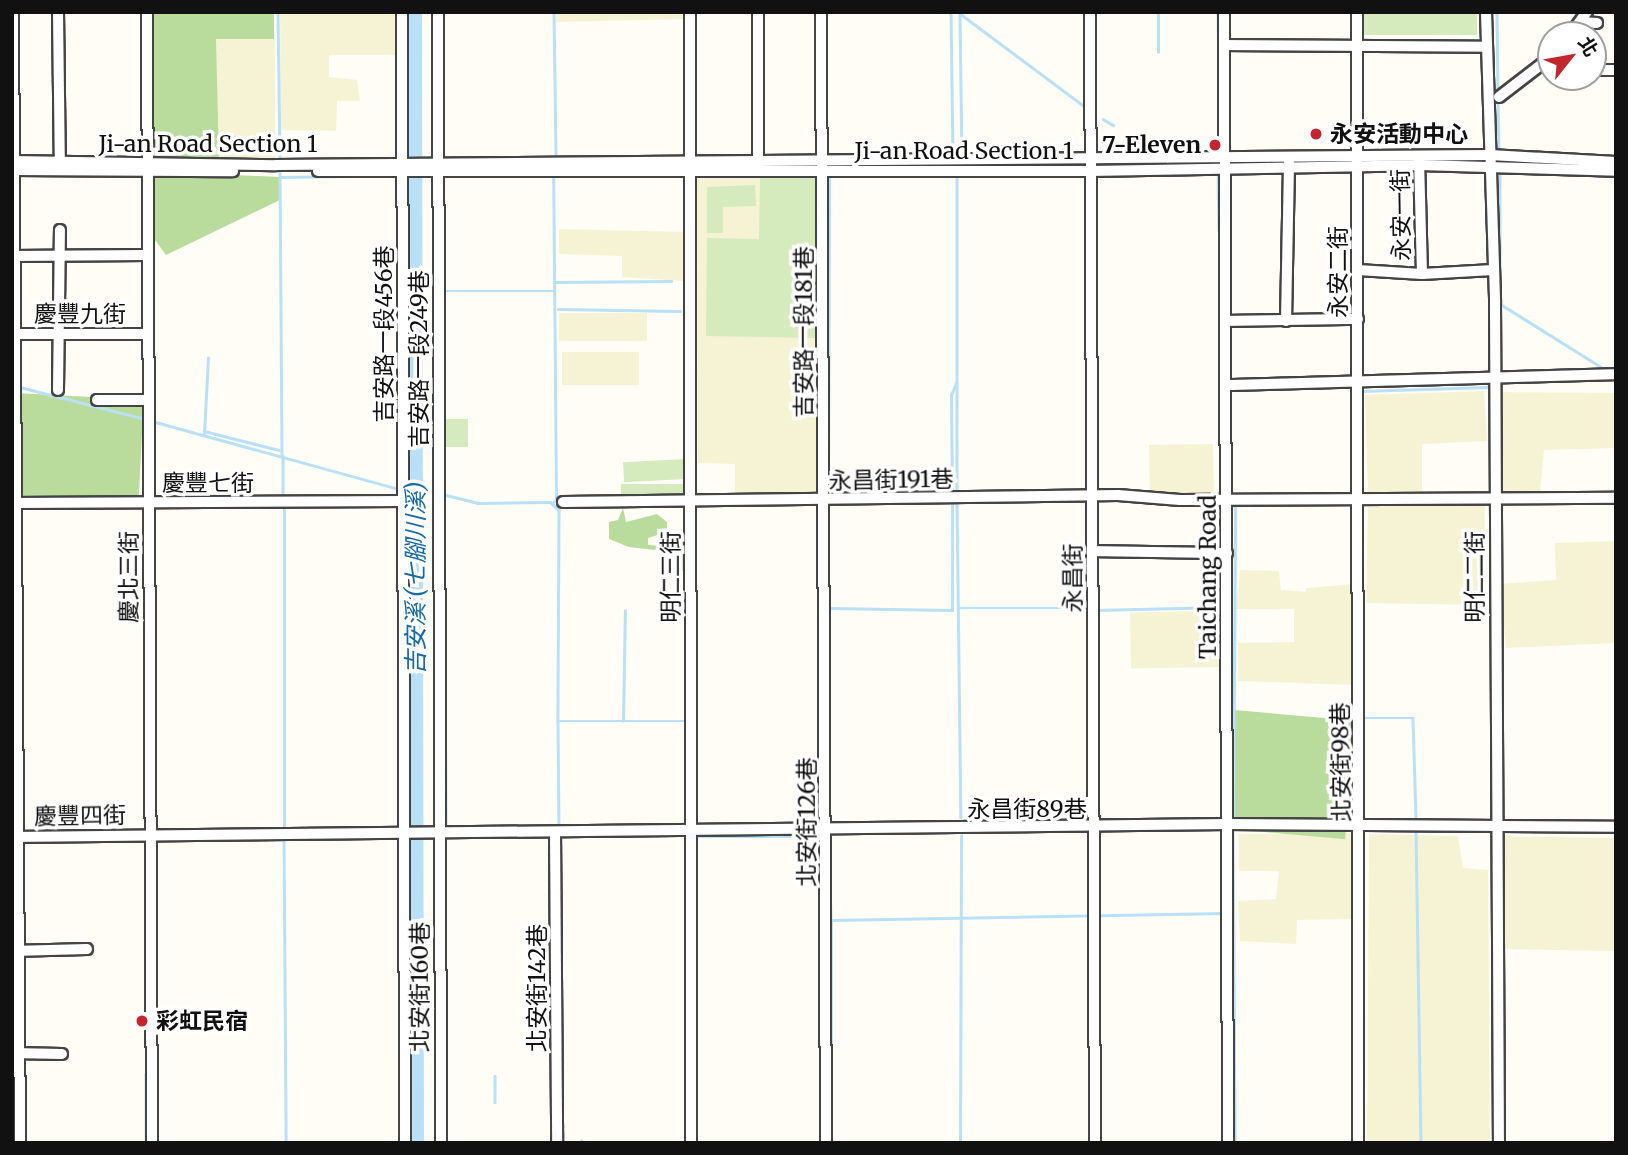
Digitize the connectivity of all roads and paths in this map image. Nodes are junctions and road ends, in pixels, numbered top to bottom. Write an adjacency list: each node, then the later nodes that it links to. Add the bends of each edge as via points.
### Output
1 (13, 12): 27 (street)
2 (58, 12): 21 (street)
3 (147, 12): 29 (street, 慶北三街)
4 (402, 12): 30 (street, 吉安路一段456巷)
5 (438, 12): 31 (street, 吉安路一段249巷)
6 (690, 12): 32 (street, 明仁三街)
7 (758, 12): 28 (street)
8 (821, 12): 26 (street, 吉安路一段181巷)
9 (1090, 12): 19 (street, 永昌街)
10 (1224, 12): 13 (street, Taichang Road)
11 (1357, 12): 14 (street, 永安二街)
12 (1486, 12): 15 (street, 明仁二街)
13 (1224, 45): 14 (street); 22 (street, Taichang Road)
14 (1357, 46): 15 (street); 23 (street, 永安二街)
15 (1486, 47): 18 (street, 明仁二街)
16 (1537, 71): 17 (street)
17 (1500, 97)
18 (1490, 155): 20 (street, Ji-an Road Section 1); 24 (street, Ji-an Road Section 1); 33 (street, 明仁二街)
19 (1089, 160): 22 (street, Ji-an Road Section 1); 26 (street, Ji-an Road Section 1); 34 (street, 永昌街)
20 (1419, 160): 23 (street, Ji-an Road Section 1); 33 (street, Ji-an Road Section 1); 42 (street, 永安一街)
21 (60, 161): 27 (street, Ji-an Road Section 1); 29 (street, Ji-an Road Section 1)
22 (1225, 162): 25 (street, Ji-an Road Section 1); 34 (street, Ji-an Road Section 1); 44 (street, Taichang Road)
23 (1357, 162): 25 (street, Ji-an Road Section 1); 40 (street, 永安二街)
24 (1616, 162)
25 (1289, 163): 45 (street)
26 (823, 164): 28 (street, Ji-an Road Section 1); 34 (street, Ji-an Road Section 1); 62 (street, 吉安路一段181巷)
27 (13, 165): 39 (street)
28 (758, 165): 32 (street, Ji-an Road Section 1)
29 (147, 167): 30 (street, Ji-an Road Section 1); 38 (street, 慶北三街)
30 (403, 167): 31 (street, Ji-an Road Section 1); 63 (street, 吉安路一段456巷)
31 (438, 167): 32 (street, Ji-an Road Section 1); 78 (street, 吉安路一段249巷)
32 (690, 167): 64 (street, 明仁三街)
33 (1491, 167): 35 (street, Ji-an Road Section 1); 41 (street, 明仁二街)
34 (1090, 171): 57 (street, 永昌街)
35 (1616, 171)
36 (60, 230): 37 (street)
37 (59, 254): 38 (street); 39 (street); 46 (street)
38 (147, 255): 48 (street, 慶北三街)
39 (13, 256): 47 (street)
40 (1358, 270): 42 (street); 43 (street, 永安二街)
41 (1493, 270): 42 (street); 50 (street, 明仁二街)
42 (1422, 274)
43 (1358, 319): 45 (street); 51 (street, 永安二街)
44 (1227, 321): 45 (street); 52 (street, Taichang Road)
45 (1286, 321)
46 (60, 332): 47 (street, 慶豐九街); 48 (street, 慶豐九街); 53 (street)
47 (13, 334): 56 (street)
48 (147, 334): 55 (street, 慶北三街)
49 (1616, 374): 50 (street)
50 (1494, 380): 51 (street); 59 (street, 明仁二街)
51 (1359, 382): 52 (street); 58 (street, 北安街98巷)
52 (1228, 385): 61 (street, Taichang Road)
53 (58, 390)
54 (97, 400): 55 (street)
55 (148, 400): 67 (street, 慶北三街)
56 (14, 403): 66 (street)
57 (1092, 496): 61 (street, 永昌街191巷); 62 (street, 永昌街191巷); 68 (street, 永昌街)
58 (1357, 498): 59 (street, 永昌街191巷); 61 (street, 永昌街191巷); 74 (street, 北安街98巷)
59 (1495, 498): 60 (street, 永昌街191巷); 73 (street, 明仁二街)
60 (1616, 498)
61 (1228, 499): 69 (street, Taichang Road)
62 (823, 500): 64 (street, 永昌街191巷); 76 (street, 北安街126巷)
63 (403, 501): 67 (street, 慶豐七街); 79 (street, 吉安路一段456巷)
64 (691, 501): 65 (street, 永昌街191巷); 81 (street, 明仁三街)
65 (563, 502)
66 (13, 503): 67 (street, 慶豐七街); 70 (street)
67 (148, 503): 82 (street, 慶北三街)
68 (1093, 551): 69 (street); 77 (street, 永昌街)
69 (1227, 553): 72 (street, Taichang Road)
70 (14, 608): 71 (street)
71 (13, 721): 83 (street)
72 (1228, 824): 74 (street, 永昌街89巷); 77 (street, 永昌街89巷); 96 (street, Taichang Road)
73 (1497, 825): 74 (street, 永昌街89巷); 75 (street, 永昌街89巷); 98 (street, 明仁二街)
74 (1361, 827): 97 (street, 北安街98巷)
75 (1616, 827)
76 (827, 828): 77 (street, 永昌街89巷); 81 (street, 永昌街89巷); 94 (street, 北安街126巷)
77 (1093, 828): 95 (street, 永昌街)
78 (439, 831): 79 (street, 慶豐四街); 80 (street, 永昌街89巷); 91 (street, 北安街160巷)
79 (405, 832): 82 (street, 慶豐四街); 90 (street, 吉安路一段456巷)
80 (555, 832): 81 (street, 永昌街89巷); 92 (street, 北安街142巷)
81 (695, 832): 93 (street, 明仁三街)
82 (148, 834): 83 (street, 慶豐四街); 89 (street, 慶北三街)
83 (16, 837): 85 (street)
84 (87, 949): 85 (street)
85 (16, 951): 86 (street)
86 (16, 1054): 87 (street); 88 (street)
87 (62, 1054)
88 (20, 1143)
89 (152, 1143)
90 (405, 1143)
91 (441, 1143)
92 (557, 1143)
93 (691, 1143)
94 (826, 1143)
95 (1096, 1143)
96 (1228, 1143)
97 (1358, 1143)
98 (1499, 1143)

